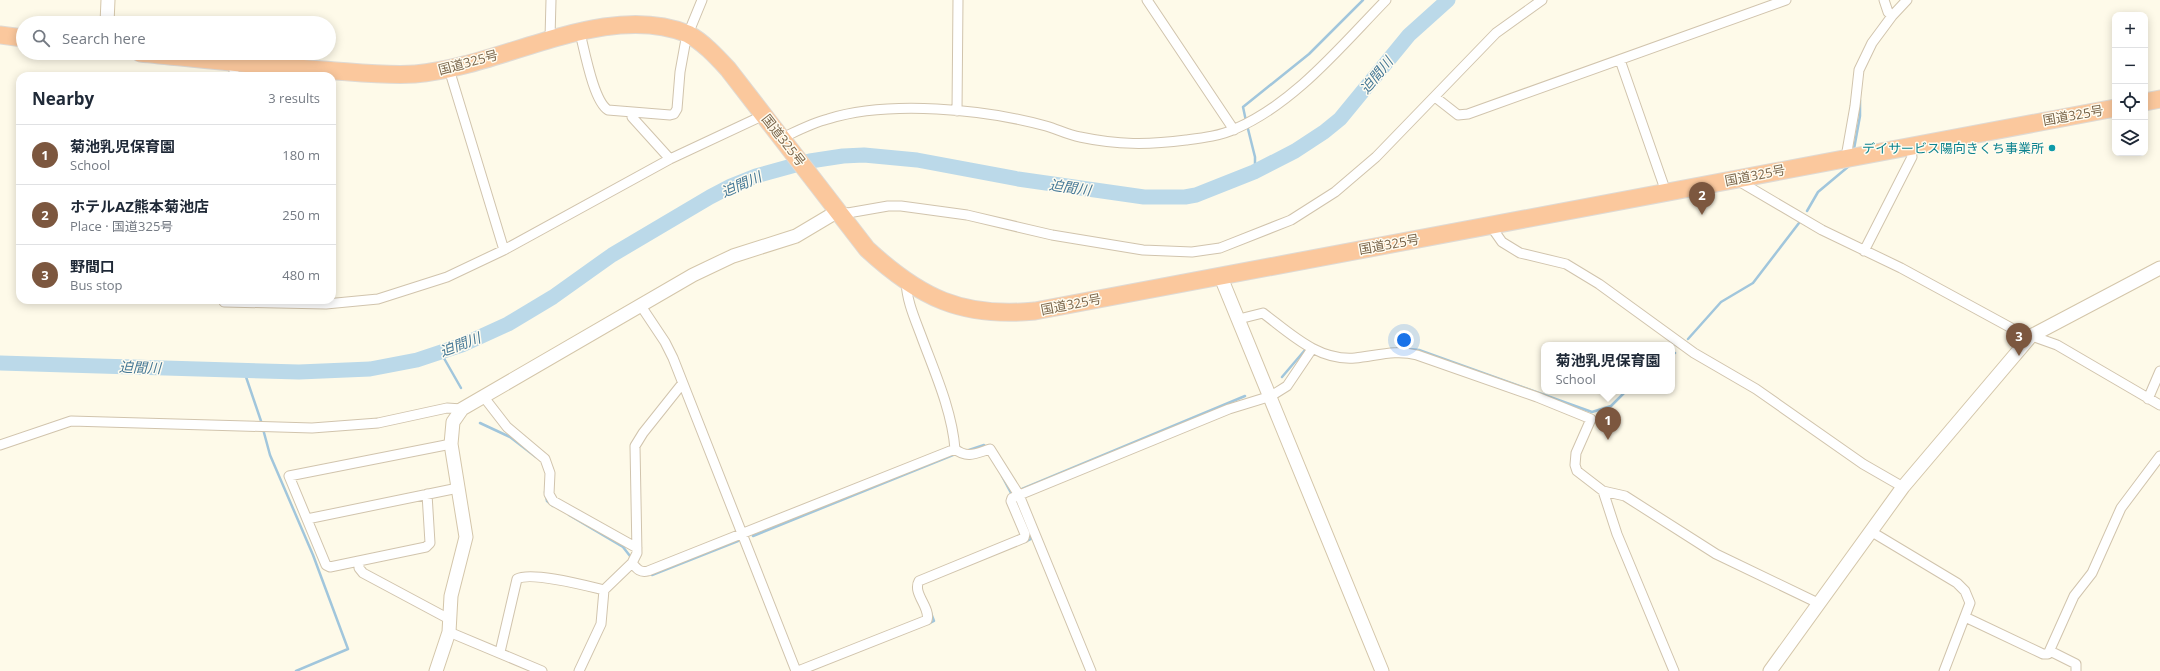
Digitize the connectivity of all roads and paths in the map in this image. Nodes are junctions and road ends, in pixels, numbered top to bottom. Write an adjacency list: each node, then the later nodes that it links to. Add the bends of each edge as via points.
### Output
1 (108, 0): 11 (street)
2 (550, 0): 17 (street)
3 (702, 0): 15 (street)
4 (958, 0): 28 (street)
5 (1147, 0): 31 (street)
6 (1386, 0): 31 (street, via 1290,94 1257,118)
7 (1542, 0): 24 (street, via 1496,33)
8 (1786, 0): 19 (street)
9 (1884, 0): 12 (street)
10 (1907, 0): 12 (street)
11 (107, 16)
12 (1892, 16): 34 (street, via 1872,43 1859,70 1856,106)
13 (579, 29): 15 (highway, 国道325号, via 611,21 635,20 665,25); 17 (highway, 国道325号); 29 (street, via 600,102 608,110)
14 (0, 35): 16 (highway)
15 (689, 35): 29 (street, via 686,40 677,109 674,114); 30 (highway, 国道325号, via 715,55)
16 (16, 37)
17 (550, 38): 20 (highway, 国道325号)
18 (179, 60): 21 (highway, 国道325号)
19 (1620, 60): 24 (street, via 1468,114 1458,115); 37 (street)
20 (449, 69): 23 (highway, 国道325号, via 415,74); 40 (street)
21 (234, 70): 22 (highway, 国道325号)
22 (309, 72)
23 (336, 73)
24 (1435, 96): 38 (street, via 1376,157 1335,192 1290,220 1208,250 1143,250 1052,235 974,216 935,210 894,206 848,213)
25 (2160, 99): 26 (highway)
26 (2148, 101)
27 (2112, 109): 33 (highway, 国道325号)
28 (957, 111): 31 (street, via 1048,126 1079,137 1120,144 1150,144 1204,138); 32 (street, via 875,109 829,118)
29 (633, 113): 35 (street, via 632,117)
30 (764, 115): 32 (highway, 国道325号); 35 (street)
31 (1234, 130)
32 (784, 141): 38 (highway, 国道325号)
33 (1910, 146): 34 (highway, 国道325号); 41 (street, via 1912,157)
34 (1846, 157): 36 (highway, 国道325号)
35 (670, 160): 40 (street)
36 (1736, 179): 37 (highway, 国道325号); 41 (street)
37 (1666, 192): 39 (highway, 国道325号)
38 (838, 211): 44 (highway, 国道325号, via 867,249); 46 (street, via 796,236 733,256 711,266)
39 (1490, 225): 43 (highway, 国道325号); 61 (street, via 1502,242 1520,253 1566,264 1599,284 1694,353 1756,389 1863,464)
40 (504, 250): 45 (street, via 447,277 378,299)
41 (1864, 251): 48 (street)
42 (2160, 268): 48 (street)
43 (1220, 275): 44 (highway, 国道325号, via 1020,312 988,312 956,306); 47 (street)
44 (906, 282): 59 (street, via 907,298 934,369 954,434)
45 (336, 303)
46 (641, 306): 51 (street, via 665,342); 52 (street)
47 (1239, 319): 49 (street, via 1263,313); 53 (street)
48 (2030, 336): 54 (street, via 2057,345); 61 (street)
49 (1312, 349): 53 (street, via 1286,386); 63 (street, via 1347,358 1409,353 1537,397 1591,419 1576,453 1575,466 1577,471)
50 (2160, 371): 54 (street)
51 (682, 384): 68 (street); 69 (street, via 635,446)
52 (483, 396): 56 (street); 69 (street, via 507,427 545,459 550,473 549,494 553,501)
53 (1271, 396): 65 (street, via 1229,409); 84 (street)
54 (2148, 399): 55 (street)
55 (2160, 405)
56 (462, 409): 57 (street, via 453,422); 58 (street, via 447,408 378,423 312,428 71,421)
57 (451, 444): 62 (street); 66 (street, via 290,476)
58 (0, 445)
59 (955, 449): 65 (street, via 962,455 990,449); 68 (street)
60 (2160, 456): 76 (street, via 2120,508 2092,573 2074,596)
61 (1903, 487): 67 (street)
62 (458, 488): 64 (street); 75 (street, via 466,537 451,596)
63 (1603, 491): 73 (street, via 1624,496 1716,554); 85 (street, via 1617,534)
64 (427, 494): 66 (street); 70 (street, via 430,542 426,547)
65 (1019, 495): 82 (street, via 1011,501 1025,534 1024,538 919,581 918,588 927,620); 83 (street)
66 (307, 519): 70 (street, via 326,565 330,567)
67 (1872, 532): 73 (street); 74 (street, via 1966,591 1970,603)
68 (743, 534): 71 (street, via 648,571 638,570); 82 (street)
69 (637, 548): 71 (street)
70 (358, 561): 75 (street, via 363,572)
71 (632, 564): 72 (street)
72 (604, 590): 77 (street, via 552,579 528,576 517,579); 81 (street, via 601,624)
73 (1820, 604): 78 (street)
74 (1965, 618): 76 (street, via 2043,654 2048,654); 86 (street)
75 (449, 626): 77 (street); 79 (street)
76 (2050, 650): 87 (street, via 2076,664)
77 (500, 652): 80 (street)
78 (1773, 670)
79 (436, 671)
80 (542, 671)
81 (579, 671)
82 (797, 671)
83 (1091, 671)
84 (1382, 671)
85 (1674, 671)
86 (1944, 671)
87 (2076, 671)

